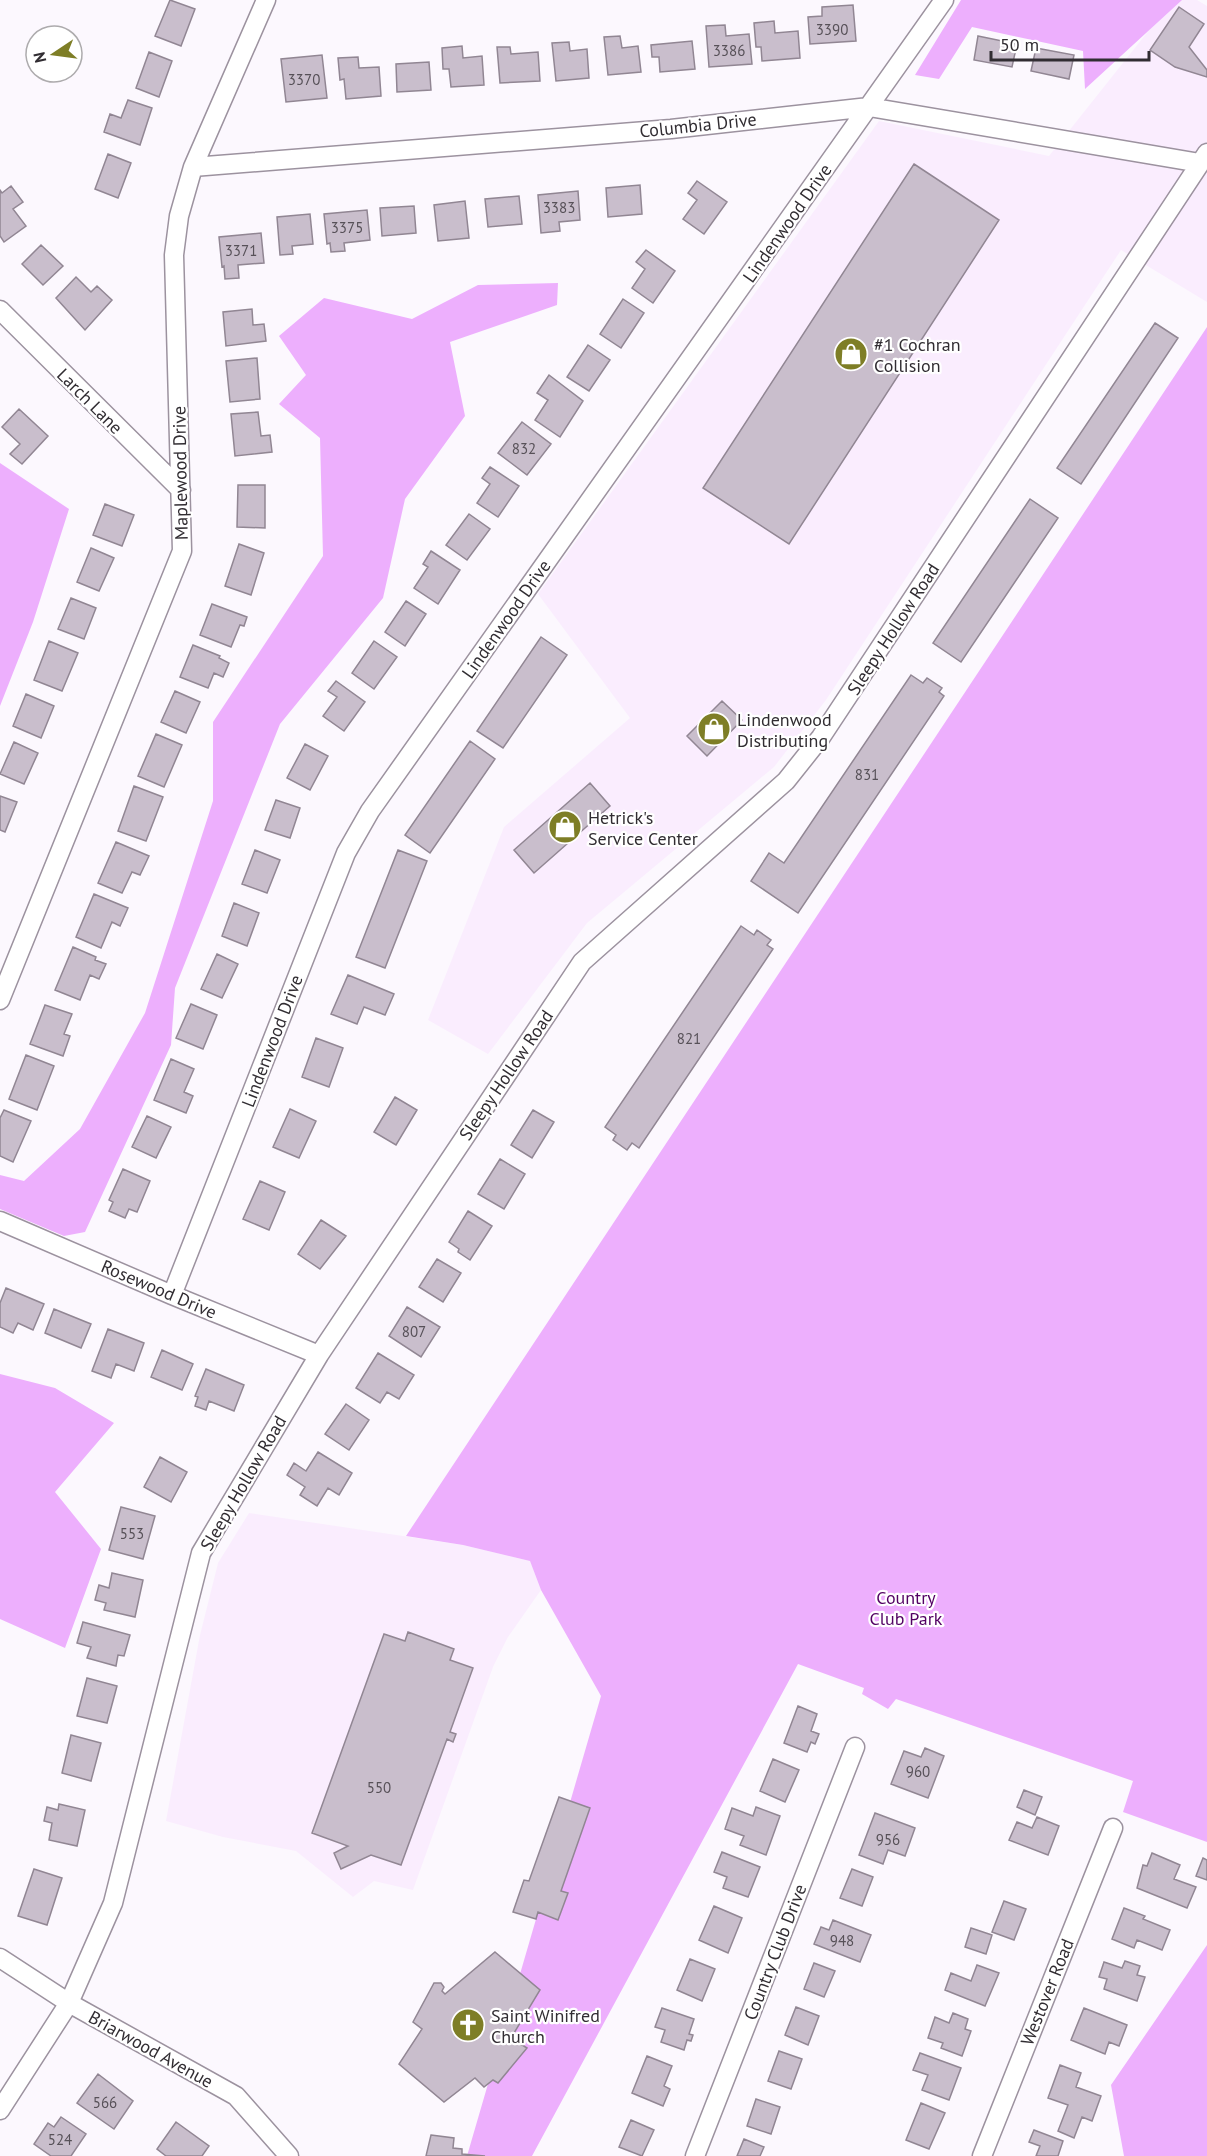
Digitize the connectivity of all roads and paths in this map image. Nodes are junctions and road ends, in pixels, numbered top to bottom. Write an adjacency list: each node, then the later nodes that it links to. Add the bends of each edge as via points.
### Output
1 (266, 0): 5 (street, Maplewood Drive)
2 (944, 0): 3 (street, Lindenwood Drive)
3 (869, 107): 4 (street, Columbia Drive); 5 (street, Columbia Drive, via 659,130); 10 (street, Lindenwood Drive, via 370,811 346,853)
4 (1203, 158): 11 (street, Sleepy Hollow Road, via 821,737 786,781 582,962)
5 (193, 167): 7 (street, Maplewood Drive, via 179,216 174,255)
6 (0, 310): 7 (street, Larch Lane)
7 (181, 490): 8 (street, Maplewood Drive, via 182,551)
8 (0, 999)
9 (0, 1221): 10 (street, Rosewood Drive)
10 (172, 1295): 11 (street, Rosewood Drive)
11 (319, 1354): 15 (street, Sleepy Hollow Road, via 201,1553 113,1903)
12 (855, 1747): 18 (street, Country Club Drive)
13 (1113, 1828): 19 (street, Westover Road)
14 (0, 1958): 15 (street, Briarwood Avenue)
15 (69, 2003): 16 (street, Sleepy Hollow Road); 17 (street, Briarwood Avenue, via 236,2097)
16 (0, 2110)
17 (289, 2156)
18 (695, 2156)
19 (982, 2156)

